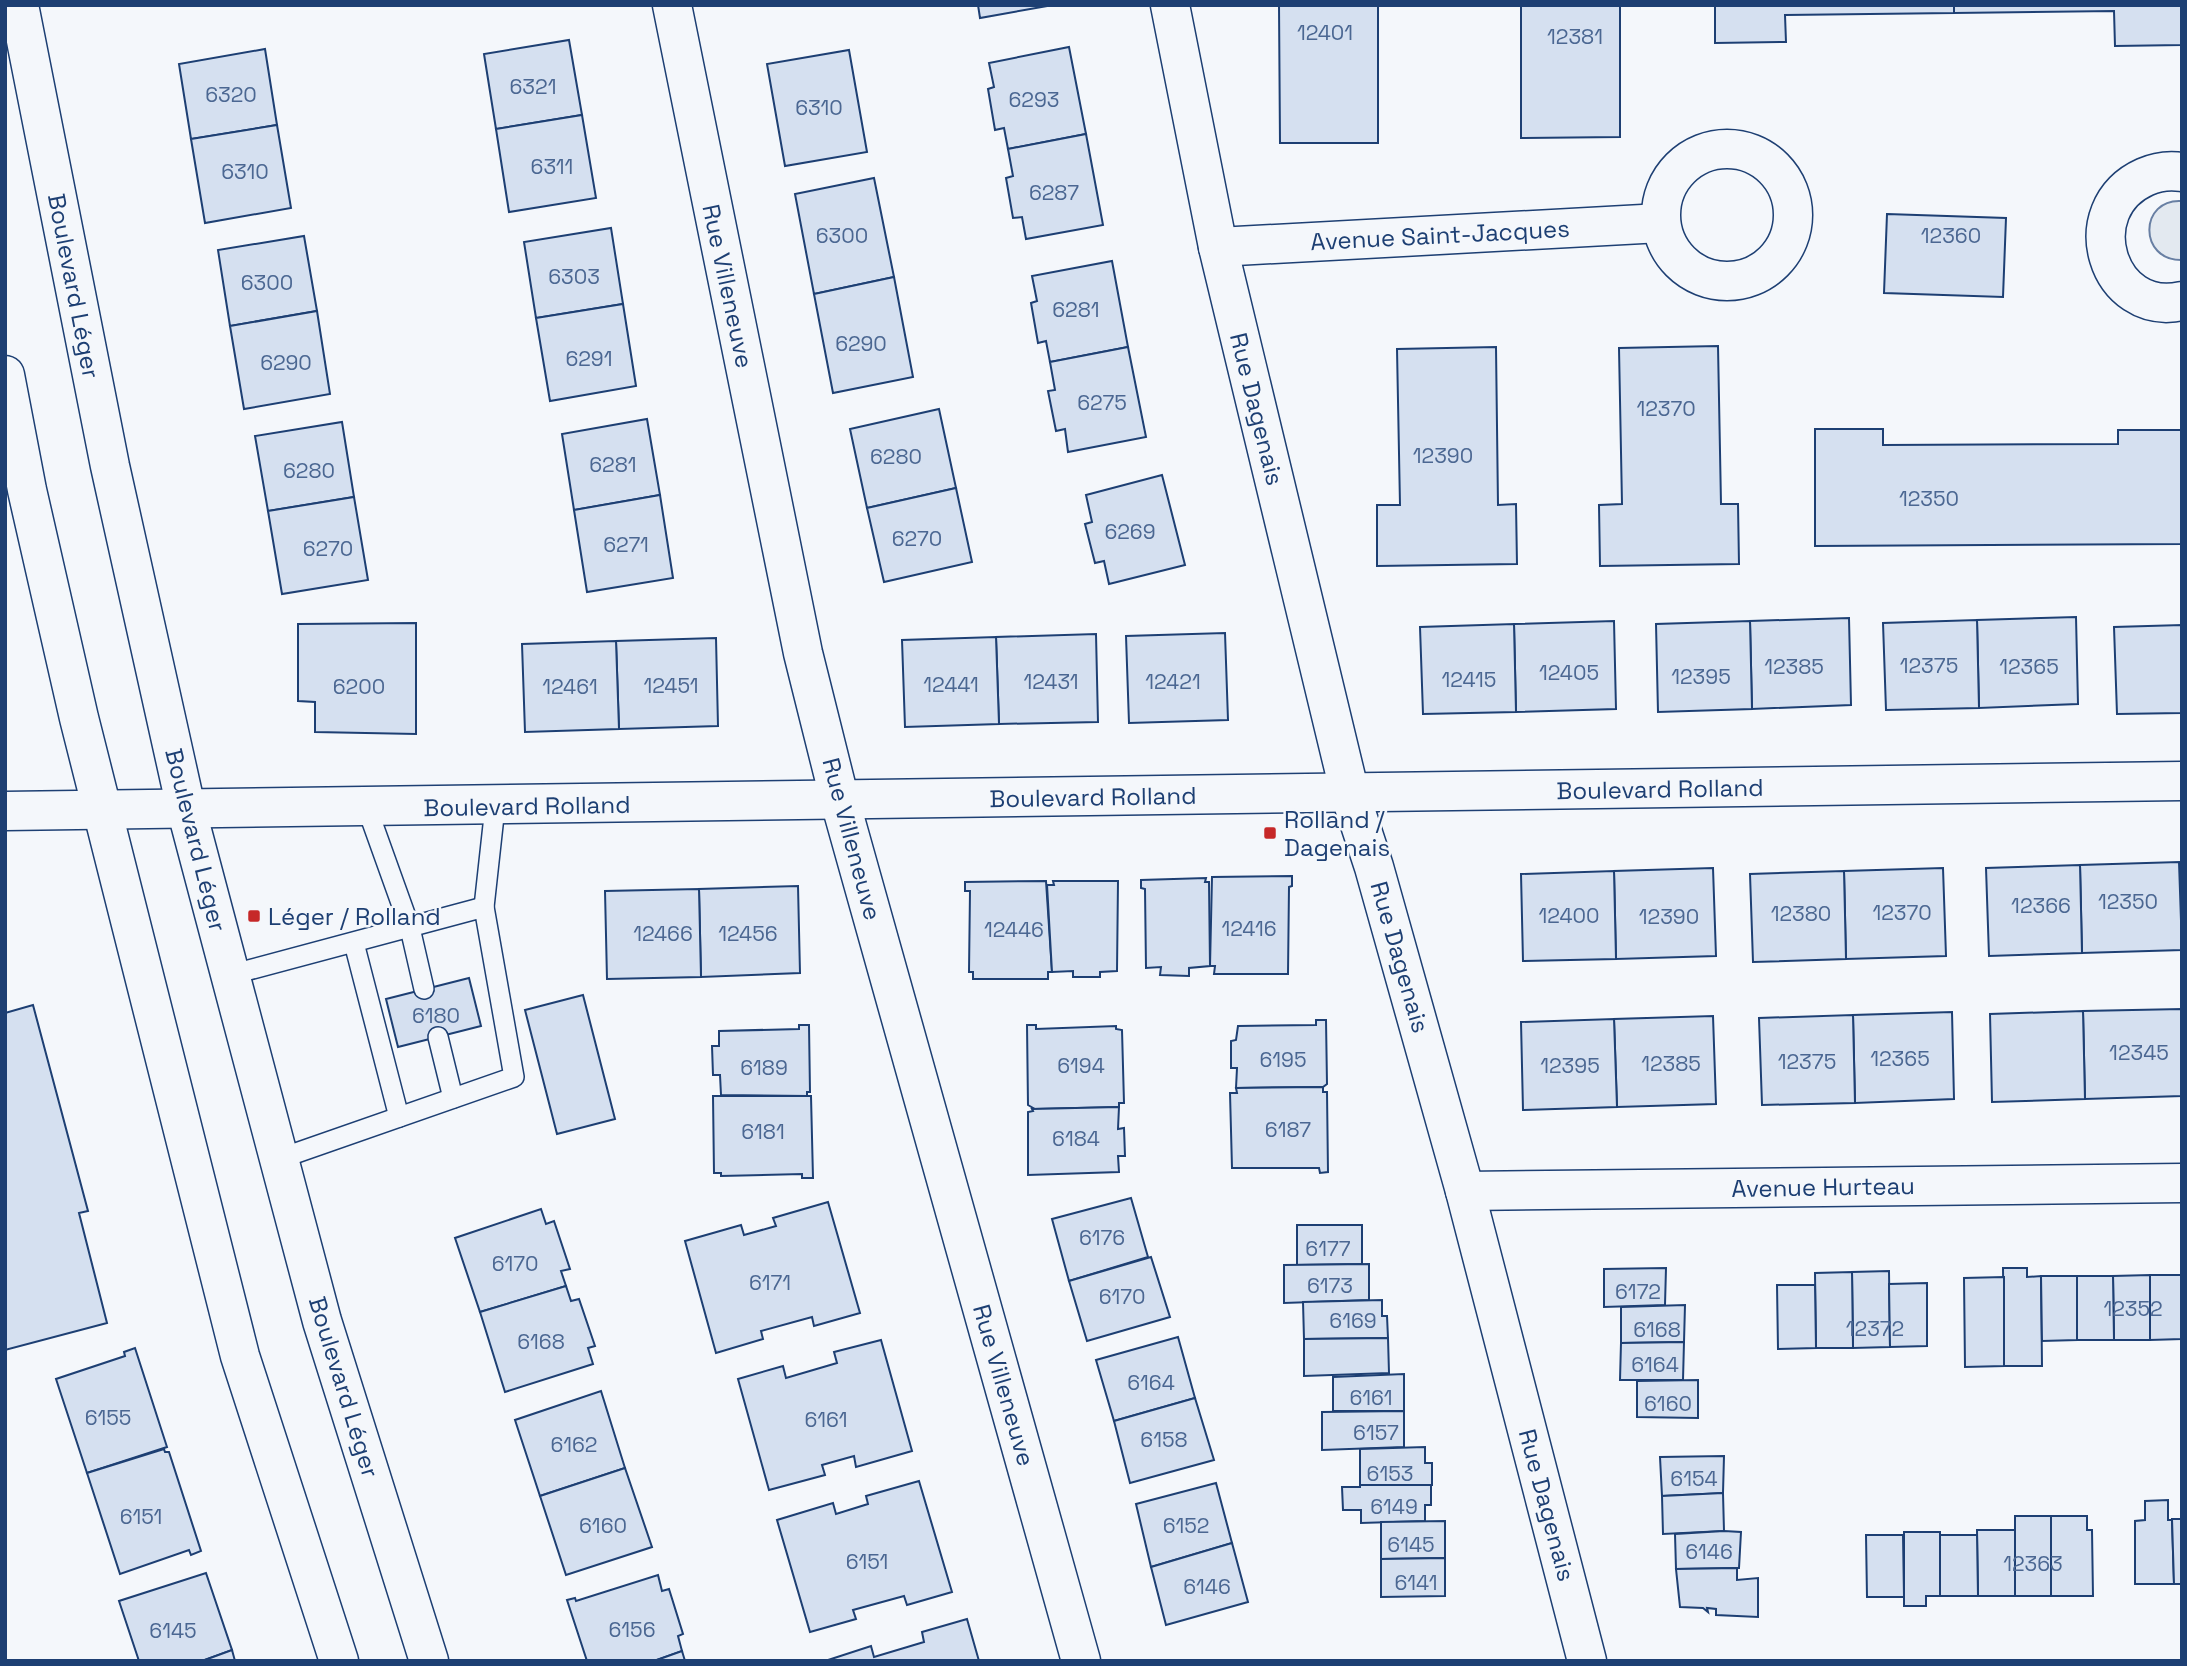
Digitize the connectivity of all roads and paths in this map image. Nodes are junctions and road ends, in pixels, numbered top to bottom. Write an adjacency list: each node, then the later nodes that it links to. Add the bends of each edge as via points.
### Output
1 (19, 5): 14 (street, Boulevard Léger, via 110,466)
2 (672, 5): 11 (street, Rue Villeneuve, via 803,653)
3 (1170, 5): 6 (street, Rue Dagenais)
4 (2182, 173): 7 (street, via 2155,173 2135,181 2118,196 2104,237 2117,277 2133,291 2153,300)
5 (1661, 223): 6 (street, Avenue Saint-Jacques)
6 (1218, 247): 10 (street, Rue Dagenais)
7 (2182, 301)
8 (5, 375): 13 (street, via 27,490)
9 (2182, 781): 10 (street, Boulevard Rolland)
10 (1350, 794): 11 (street, Boulevard Rolland); 27 (street, Rue Dagenais)
11 (840, 801): 12 (street, Boulevard Rolland); 30 (street, Rue Villeneuve)
12 (495, 807): 15 (street, Boulevard Rolland); 17 (lane)
13 (103, 808): 14 (street, Boulevard Rolland); 16 (street, Boulevard Rolland); 28 (street, via 240,1356)
14 (186, 808): 15 (street, Boulevard Rolland); 20 (street, Boulevard Léger)
15 (367, 808): 18 (lane)
16 (5, 811)
17 (484, 907): 18 (lane); 23 (lane, via 514,1077)
18 (410, 928): 19 (lane); 21 (lane)
19 (354, 943): 20 (lane); 24 (lane)
20 (230, 975): 25 (street, Boulevard Léger)
21 (424, 989)
22 (438, 1037): 23 (lane)
23 (453, 1098): 24 (lane)
24 (399, 1117): 25 (lane)
25 (279, 1160): 29 (street, Boulevard Léger, via 322,1321)
26 (2182, 1182): 27 (street, Avenue Hurteau)
27 (1465, 1191): 31 (street, Rue Dagenais)
28 (339, 1661)
29 (429, 1661)
30 (1081, 1661)
31 (1587, 1661)

